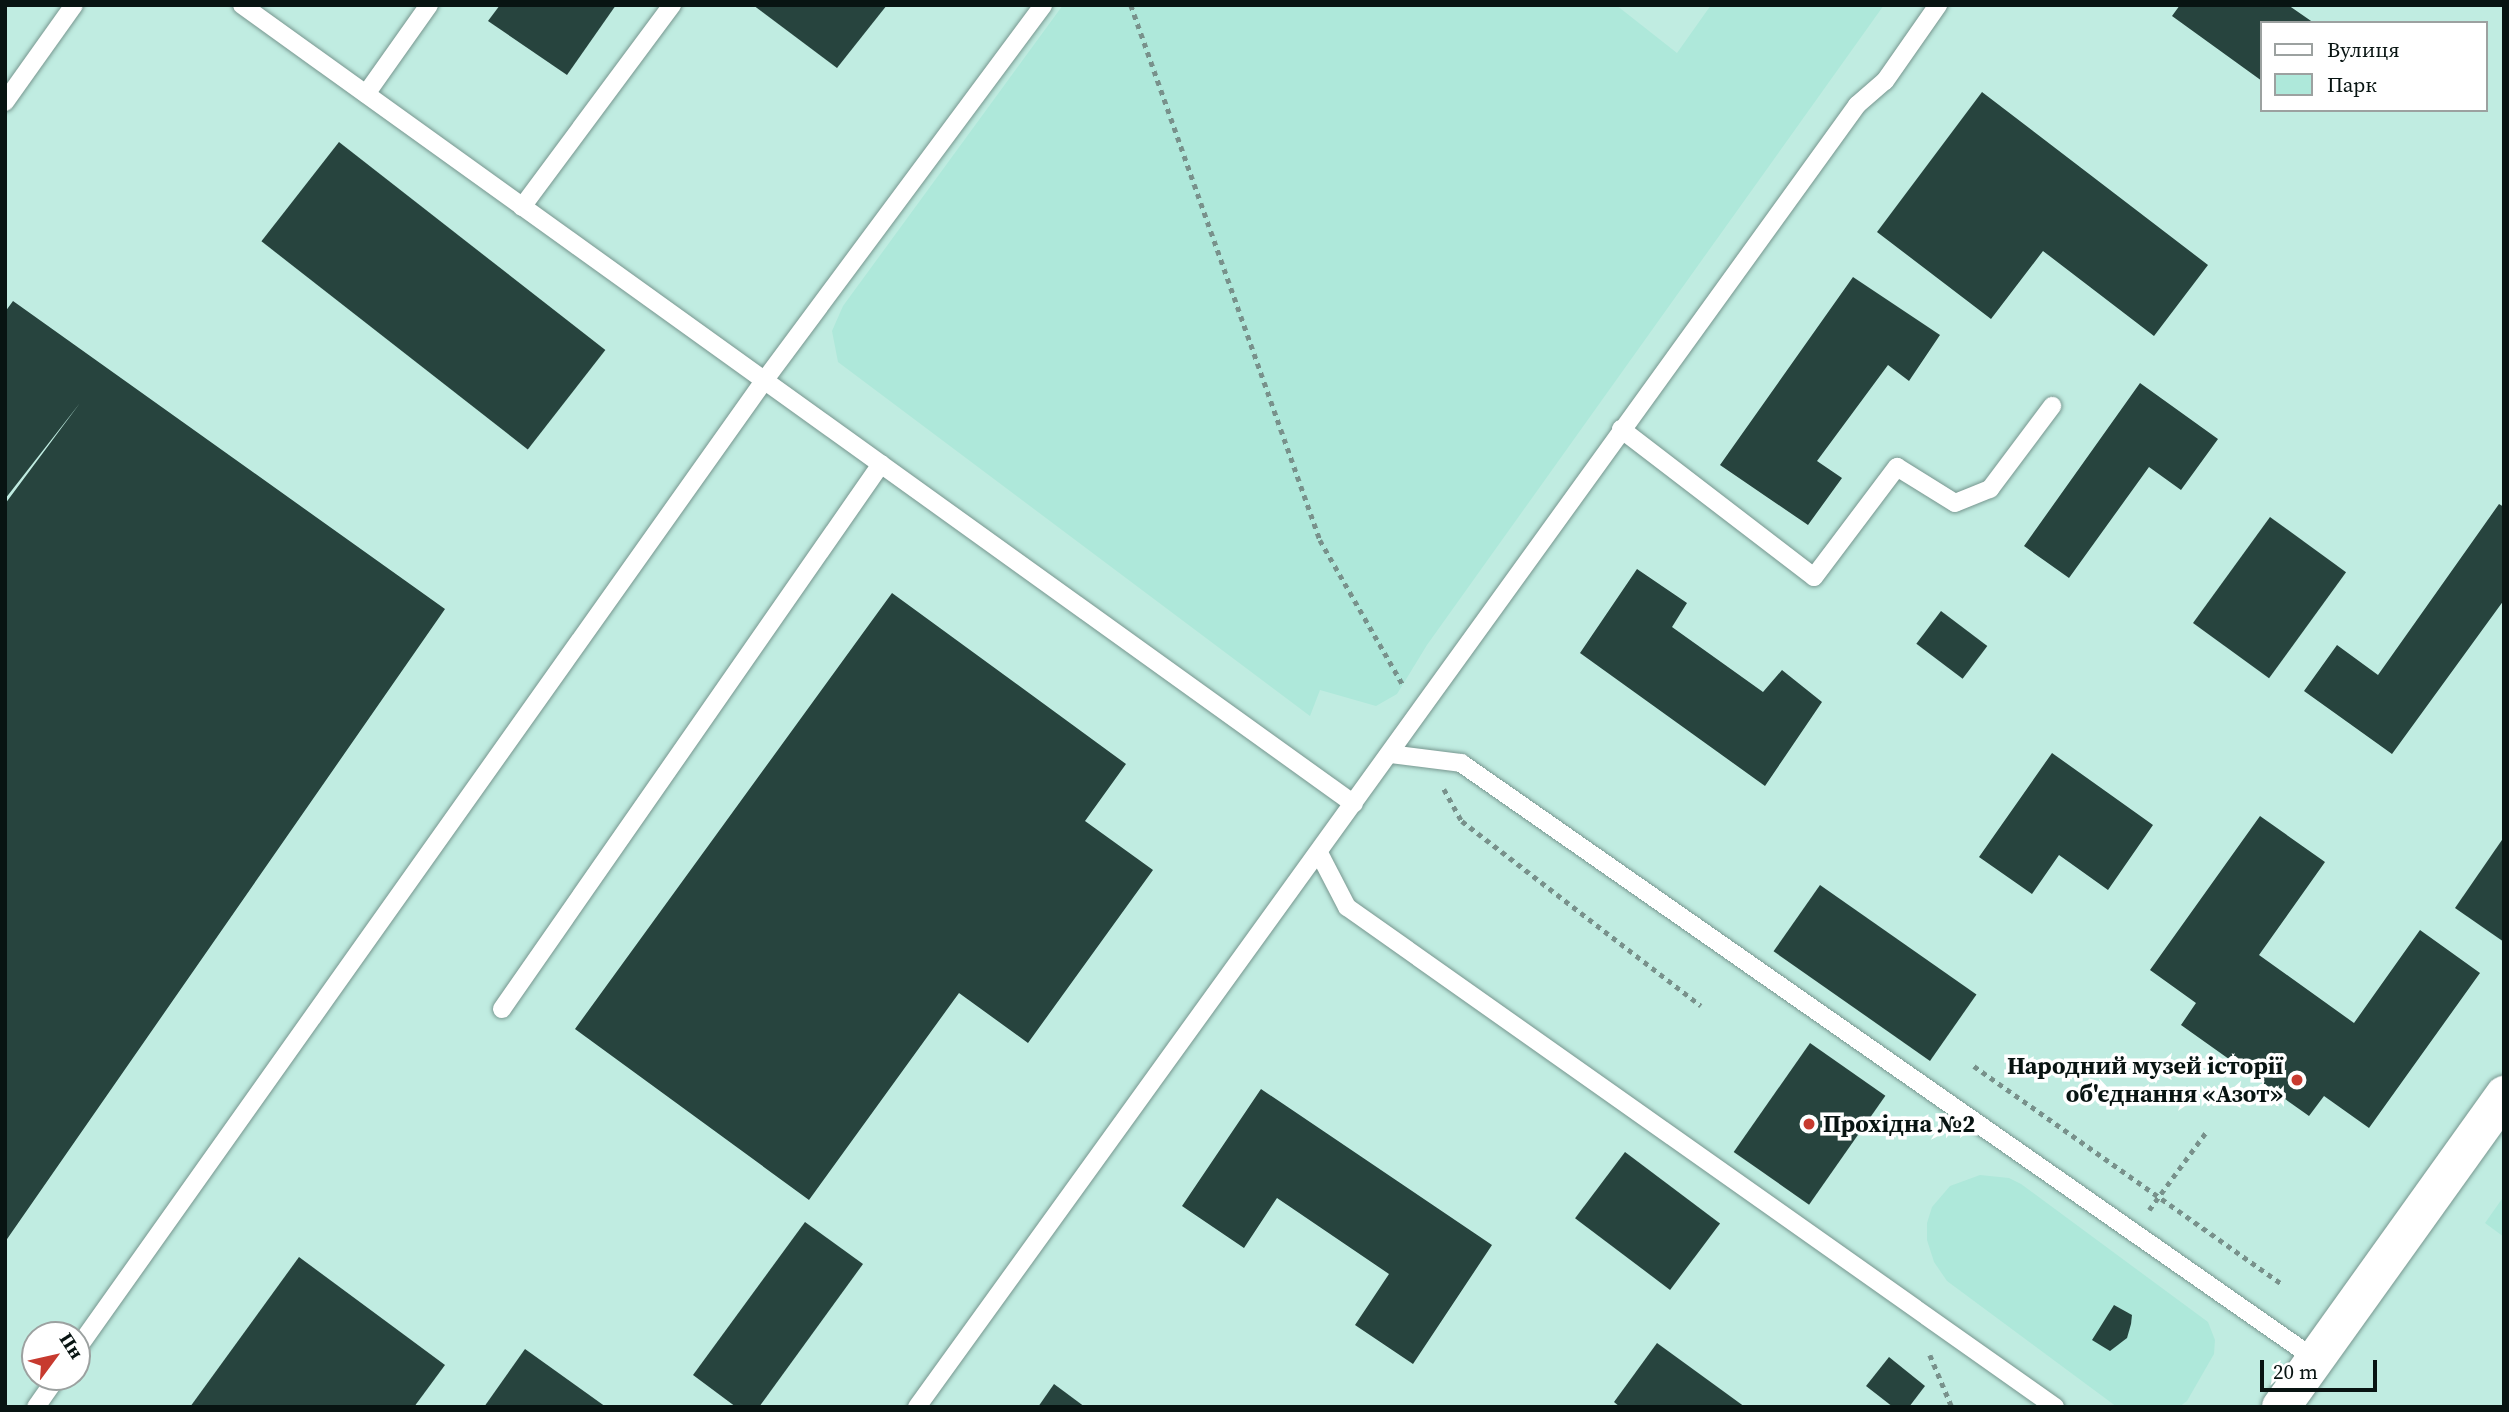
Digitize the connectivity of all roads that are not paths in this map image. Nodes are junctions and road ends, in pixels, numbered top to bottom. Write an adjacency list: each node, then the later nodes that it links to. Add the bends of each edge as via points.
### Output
1 (74, 5): 8 (lane)
2 (242, 5): 7 (lane)
3 (429, 5): 7 (lane)
4 (672, 5): 9 (lane)
5 (1043, 5): 10 (lane)
6 (1938, 5): 12 (lane, via 1885,81 1857,105)
7 (366, 94): 9 (lane)
8 (5, 102)
9 (522, 206): 10 (lane)
10 (764, 381): 13 (lane); 19 (lane)
11 (2052, 406): 12 (lane, via 1990,489 1955,503 1897,467 1814,577)
12 (1621, 429): 14 (lane)
13 (881, 464): 15 (lane); 17 (lane)
14 (1390, 754): 15 (lane); 20 (lane, via 1461,763)
15 (1354, 804): 16 (lane)
16 (1319, 853): 23 (lane); 24 (lane, via 1347,907)
17 (502, 1009)
18 (2504, 1095): 20 (street)
19 (91, 1329)
20 (2315, 1359): 25 (street)
21 (47, 1391): 22 (lane)
22 (36, 1407)
23 (917, 1407)
24 (2055, 1407)
25 (2281, 1407)

